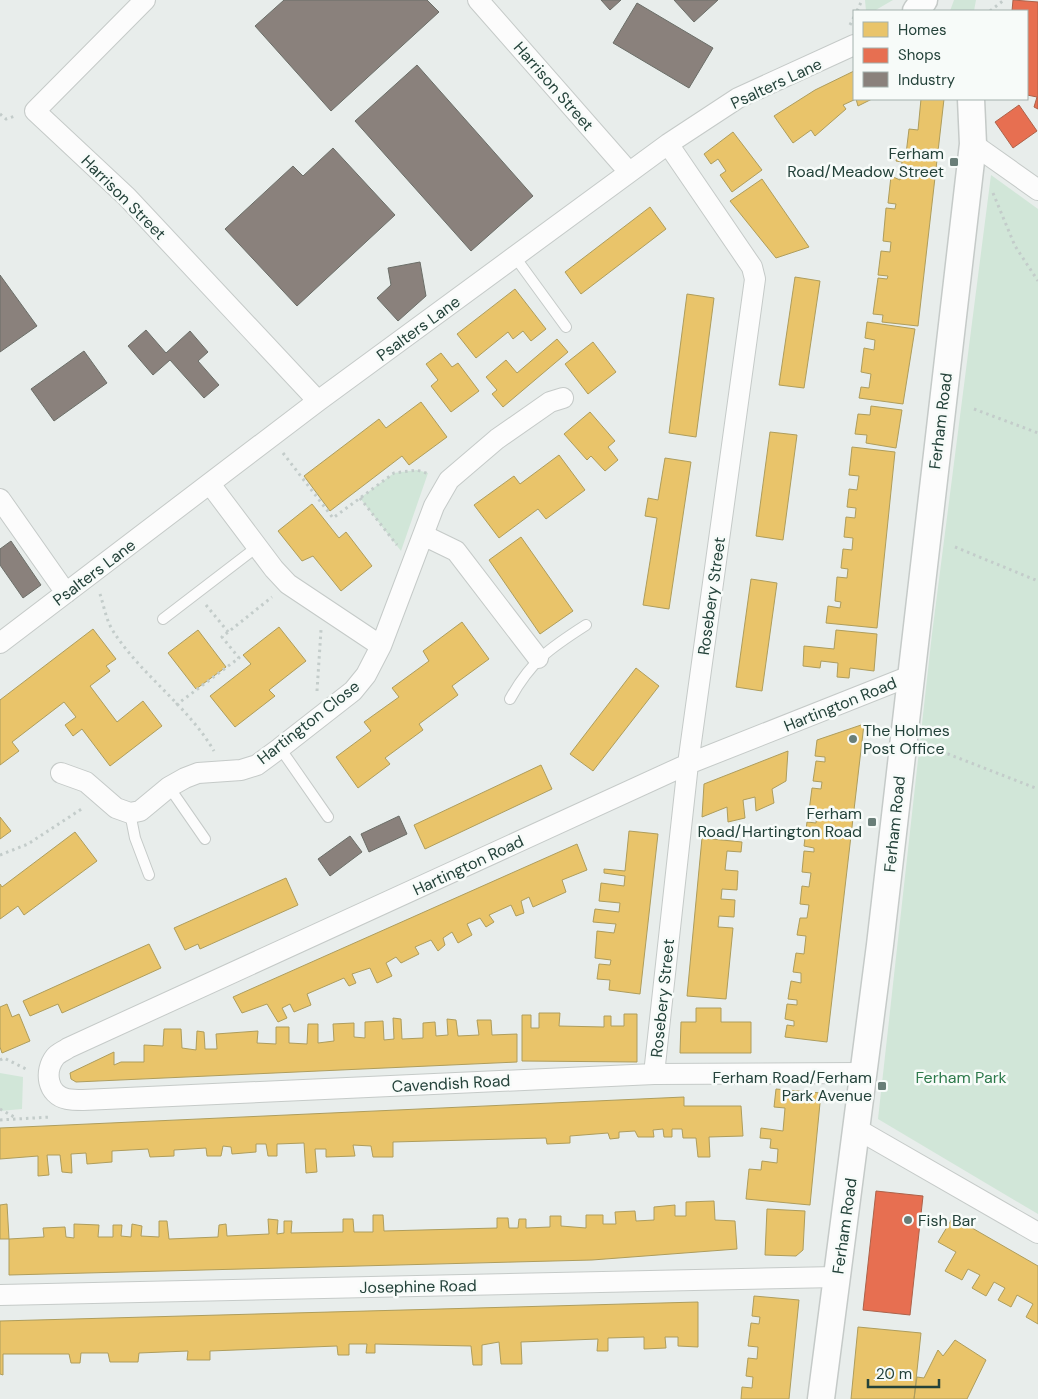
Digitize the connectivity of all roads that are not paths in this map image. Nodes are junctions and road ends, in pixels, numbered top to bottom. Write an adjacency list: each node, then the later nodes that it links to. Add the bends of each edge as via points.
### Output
1 (144, 0): 12 (street, Harrison Street, via 35,111 127,197)
2 (478, 0): 7 (street, Harrison Street)
3 (853, 45): 5 (street, Psalters Lane, via 738,98)
4 (971, 100): 6 (street, Ferham Road)
5 (668, 144): 7 (street, Psalters Lane); 26 (street, Rosebery Street, via 752,267 755,279)
6 (973, 144): 8 (street); 23 (street, Ferham Road)
7 (629, 172): 9 (street, Psalters Lane)
8 (1038, 190)
9 (515, 257): 10 (lane); 12 (street, Psalters Lane)
10 (566, 327)
11 (563, 398): 15 (street, Hartington Close, via 550,402 497,439 449,480)
12 (318, 401): 13 (street, Psalters Lane)
13 (210, 484): 16 (street); 17 (street, Psalters Lane)
14 (0, 499): 17 (street)
15 (423, 535): 21 (street, Hartington Close); 22 (street, via 448,546 464,560)
16 (257, 547): 18 (lane); 21 (street, via 288,584)
17 (66, 593): 20 (street, Psalters Lane)
18 (163, 619)
19 (586, 624): 22 (lane)
20 (0, 643)
21 (381, 646): 25 (street, Hartington Close, via 366,675 353,691)
22 (538, 658): 24 (lane)
23 (910, 676): 26 (street, Hartington Road); 33 (street, Ferham Road, via 880,945)
24 (510, 699)
25 (280, 748): 28 (street, Hartington Close, via 257,764 241,770 198,773); 30 (lane)
26 (688, 764): 34 (street, Rosebery Street); 35 (street, Hartington Road, via 68,1048 56,1055 49,1066 48,1080 54,1091)
27 (61, 774): 29 (street, via 86,782 116,808)
28 (169, 786): 29 (street, Hartington Close, via 140,811); 31 (lane)
29 (130, 813): 32 (lane, via 135,838)
30 (328, 817)
31 (206, 839)
32 (149, 875)
33 (862, 1073): 34 (street, Cavendish Road); 36 (street, Ferham Road)
34 (654, 1074): 35 (street, Cavendish Road)
35 (65, 1099)
36 (857, 1129): 37 (street); 38 (street, Ferham Road)
37 (1038, 1233)
38 (836, 1277): 39 (street, Josephine Road); 40 (street, Ferham Road)
39 (0, 1295)
40 (821, 1399)

